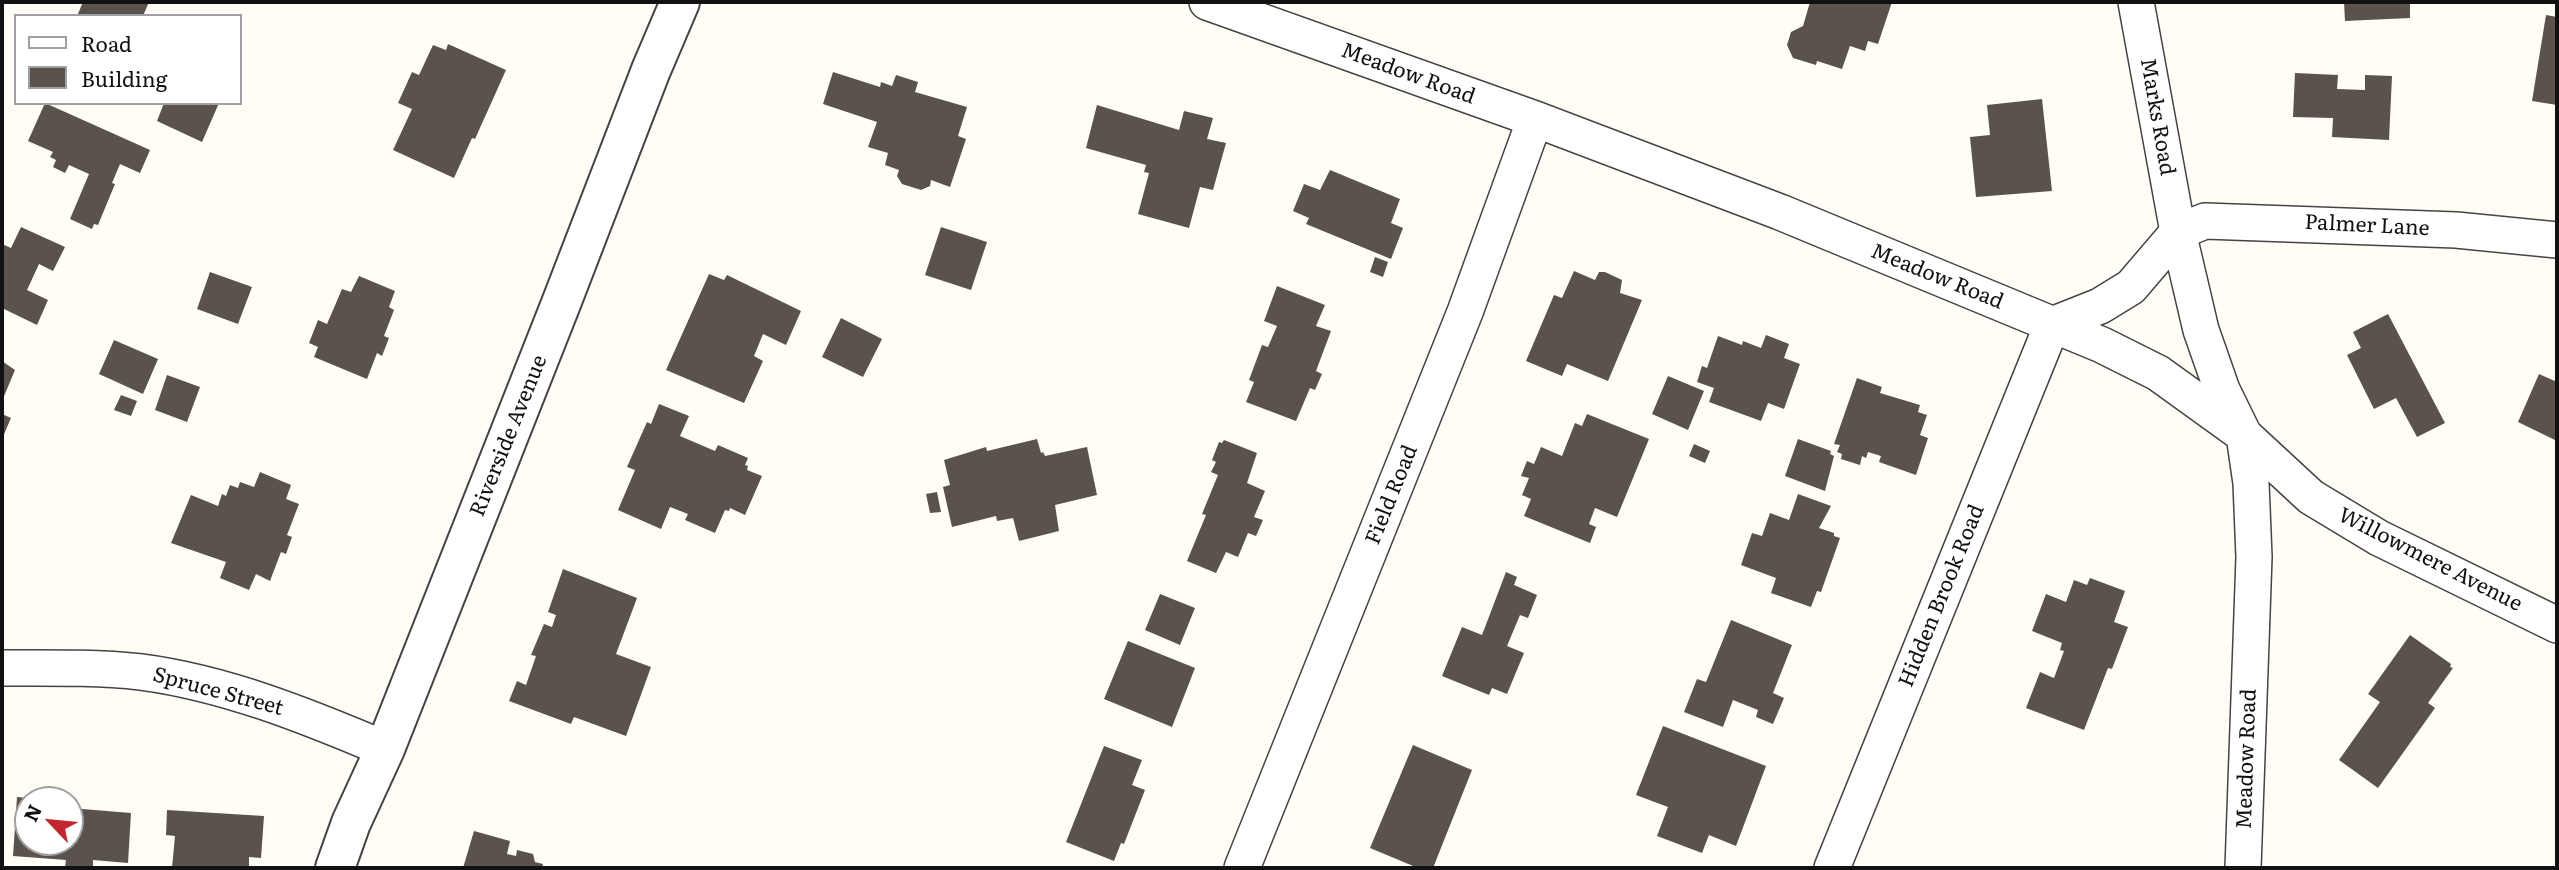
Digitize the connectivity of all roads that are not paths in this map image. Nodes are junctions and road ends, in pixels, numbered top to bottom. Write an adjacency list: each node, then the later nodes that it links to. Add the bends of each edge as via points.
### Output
1 (680, 2): 11 (street, Riverside Avenue)
2 (1207, 2): 4 (street, Meadow Road)
3 (2137, 2): 5 (street, Marks Road)
4 (1535, 119): 7 (street, Meadow Road, via 1780,212); 13 (street, Field Road, via 1465,312)
5 (2178, 232): 6 (street, Palmer Lane, via 2205,221 2270,222 2456,230); 7 (street, via 2131,287 2100,306); 8 (street, Marks Road, via 2202,330 2222,390)
6 (2557, 240)
7 (2052, 325): 8 (street, Meadow Road, via 2158,373); 14 (street, Hidden Brook Road)
8 (2244, 435): 9 (street, Willowmere Avenue, via 2311,497 2379,538); 15 (street, Meadow Road, via 2255,557)
9 (2557, 625)
10 (2, 668): 11 (street, Spruce Street, via 141,672 195,683 320,721)
11 (385, 748): 12 (street, Riverside Avenue)
12 (335, 868)
13 (1242, 868)
14 (1832, 868)
15 (2243, 868)

